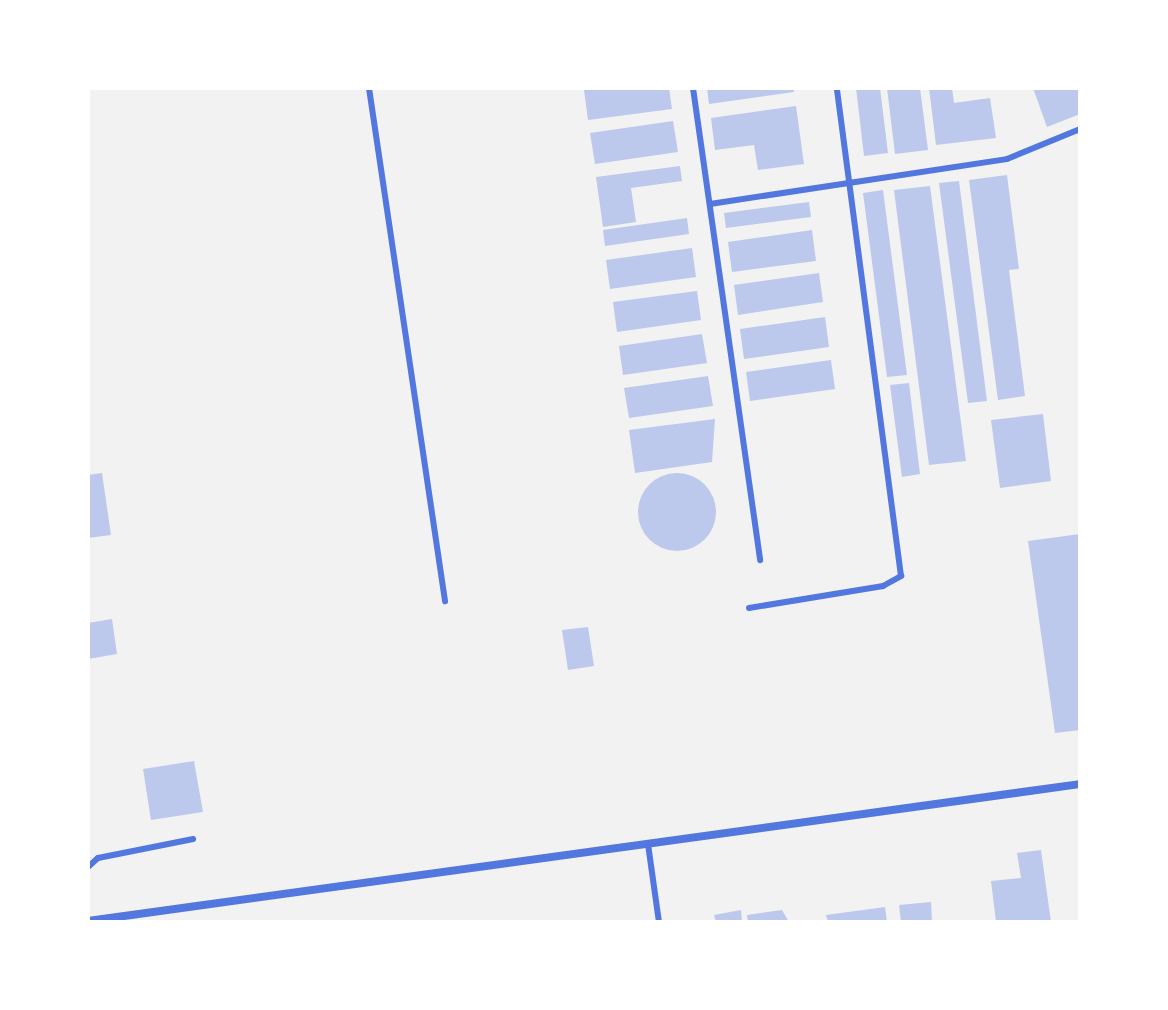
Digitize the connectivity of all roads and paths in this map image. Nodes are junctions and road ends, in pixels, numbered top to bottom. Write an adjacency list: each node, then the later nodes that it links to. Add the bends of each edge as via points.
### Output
1 (369, 88): 8 (lane)
2 (693, 88): 6 (lane)
3 (837, 88): 5 (lane)
4 (1080, 129): 5 (lane, via 1007,159)
5 (851, 185): 6 (lane); 9 (lane, via 901,576 883,586)
6 (710, 204): 7 (lane)
7 (760, 560)
8 (445, 601)
9 (749, 608)
10 (1080, 784): 12 (street)
11 (193, 839): 13 (lane, via 98,858)
12 (648, 844): 14 (street); 15 (lane)
13 (88, 867)
14 (91, 921)
15 (659, 922)

